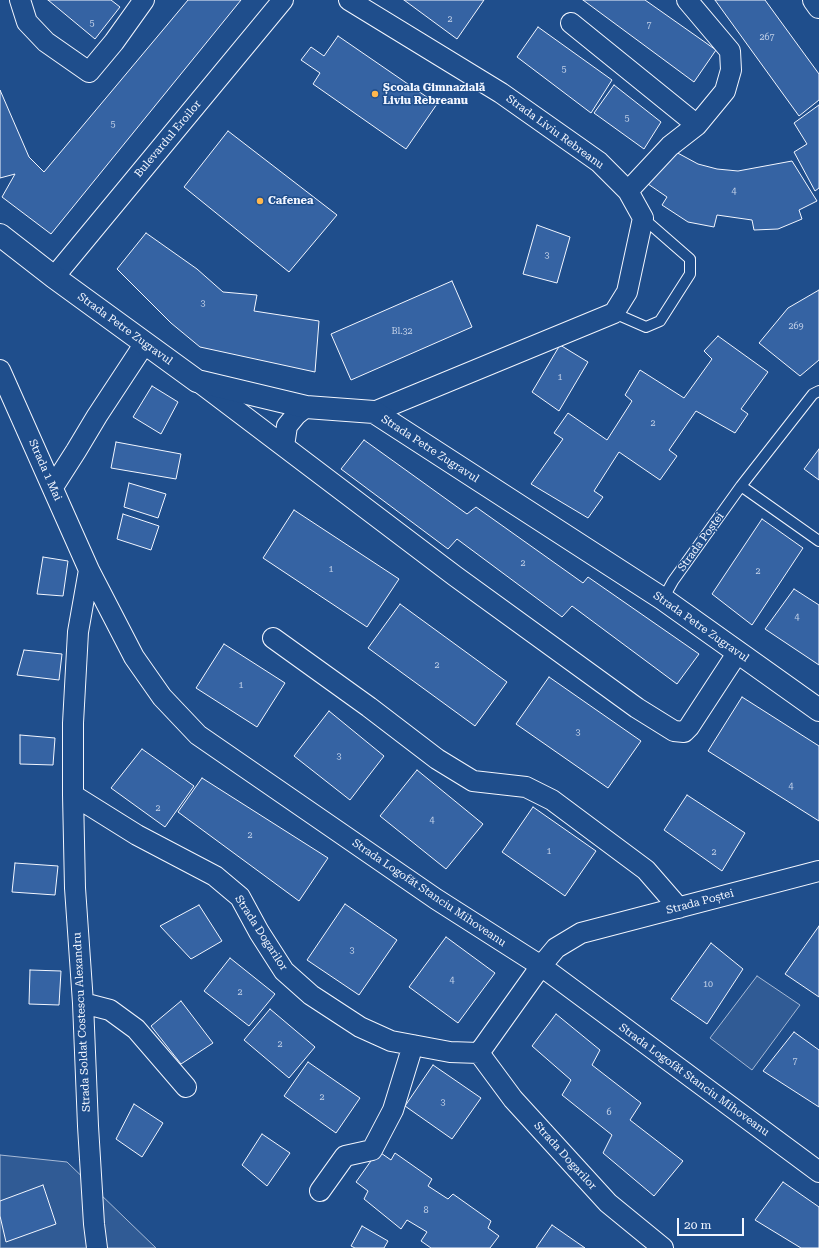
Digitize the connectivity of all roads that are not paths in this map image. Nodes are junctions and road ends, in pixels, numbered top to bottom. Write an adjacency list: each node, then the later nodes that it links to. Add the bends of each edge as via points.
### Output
1 (20, 0): 2 (street, via 27,22 46,42 89,72)
2 (144, 0)
3 (349, 0): 10 (street, Strada Liviu Rebreanu, via 501,93 599,162)
4 (687, 0): 9 (street, via 730,51 731,70 725,91)
5 (814, 0): 7 (street)
6 (279, 1): 13 (street, Bulevardul Eroilor)
7 (819, 7)
8 (571, 23): 9 (street)
9 (697, 125): 10 (street, via 670,146)
10 (628, 191): 11 (street, Strada Liviu Rebreanu)
11 (643, 218): 14 (street, via 627,292); 14 (lane, via 690,259 690,274 660,321 646,327)
12 (0, 235): 13 (street, Strada Petre Zugravul)
13 (54, 277): 15 (street, Strada Petre Zugravul)
14 (614, 313): 20 (street)
15 (145, 343): 17 (street, Strada Petre Zugravul); 23 (street)
16 (0, 370): 23 (street, Strada 1 Mai)
17 (197, 381): 19 (street, Strada Petre Zugravul); 21 (street)
18 (819, 391): 22 (lane, Strada Poștei, via 813,394)
19 (306, 407): 20 (street, Strada Petre Zugravul); 21 (street, via 296,414 287,426)
20 (374, 412): 26 (street, Strada Petre Zugravul)
21 (284, 446): 28 (street, via 455,576 637,708 674,731 684,732 689,727)
22 (741, 486): 24 (lane); 26 (lane, Strada Poștei)
23 (53, 487): 25 (street, Strada 1 Mai)
24 (819, 541)
25 (89, 570): 30 (street, Strada Soldat Costescu Alexandru, via 78,632 73,723); 33 (street, Strada Logofăt Stanciu Mihoveanu, via 134,657 162,696 198,735 436,899)
26 (663, 599): 28 (street, Strada Petre Zugravul)
27 (273, 638): 32 (street, via 437,759 473,781 526,787 552,800 646,870)
28 (738, 652): 29 (street, Strada Petre Zugravul)
29 (819, 710)
30 (73, 795): 34 (street, Strada Soldat Costescu Alexandru, via 75,888); 35 (street, Strada Dogarilor, via 137,835 215,876 240,897 284,971 311,995 360,1027 391,1041)
31 (819, 871): 32 (street, Strada Poștei)
32 (679, 908): 33 (street, Strada Poștei, via 581,933 556,948)
33 (541, 966): 36 (street); 38 (street, Strada Logofăt Stanciu Mihoveanu)
34 (83, 1003): 37 (street, via 110,1010 136,1029); 40 (street, Strada Soldat Costescu Alexandru)
35 (413, 1045): 36 (street, Strada Dogarilor, via 450,1052); 39 (street, via 393,1110 372,1150 345,1156)
36 (480, 1053): 41 (street, Strada Dogarilor, via 513,1099 608,1203)
37 (186, 1087)
38 (819, 1172)
39 (320, 1191)
40 (97, 1248)
41 (663, 1248)

